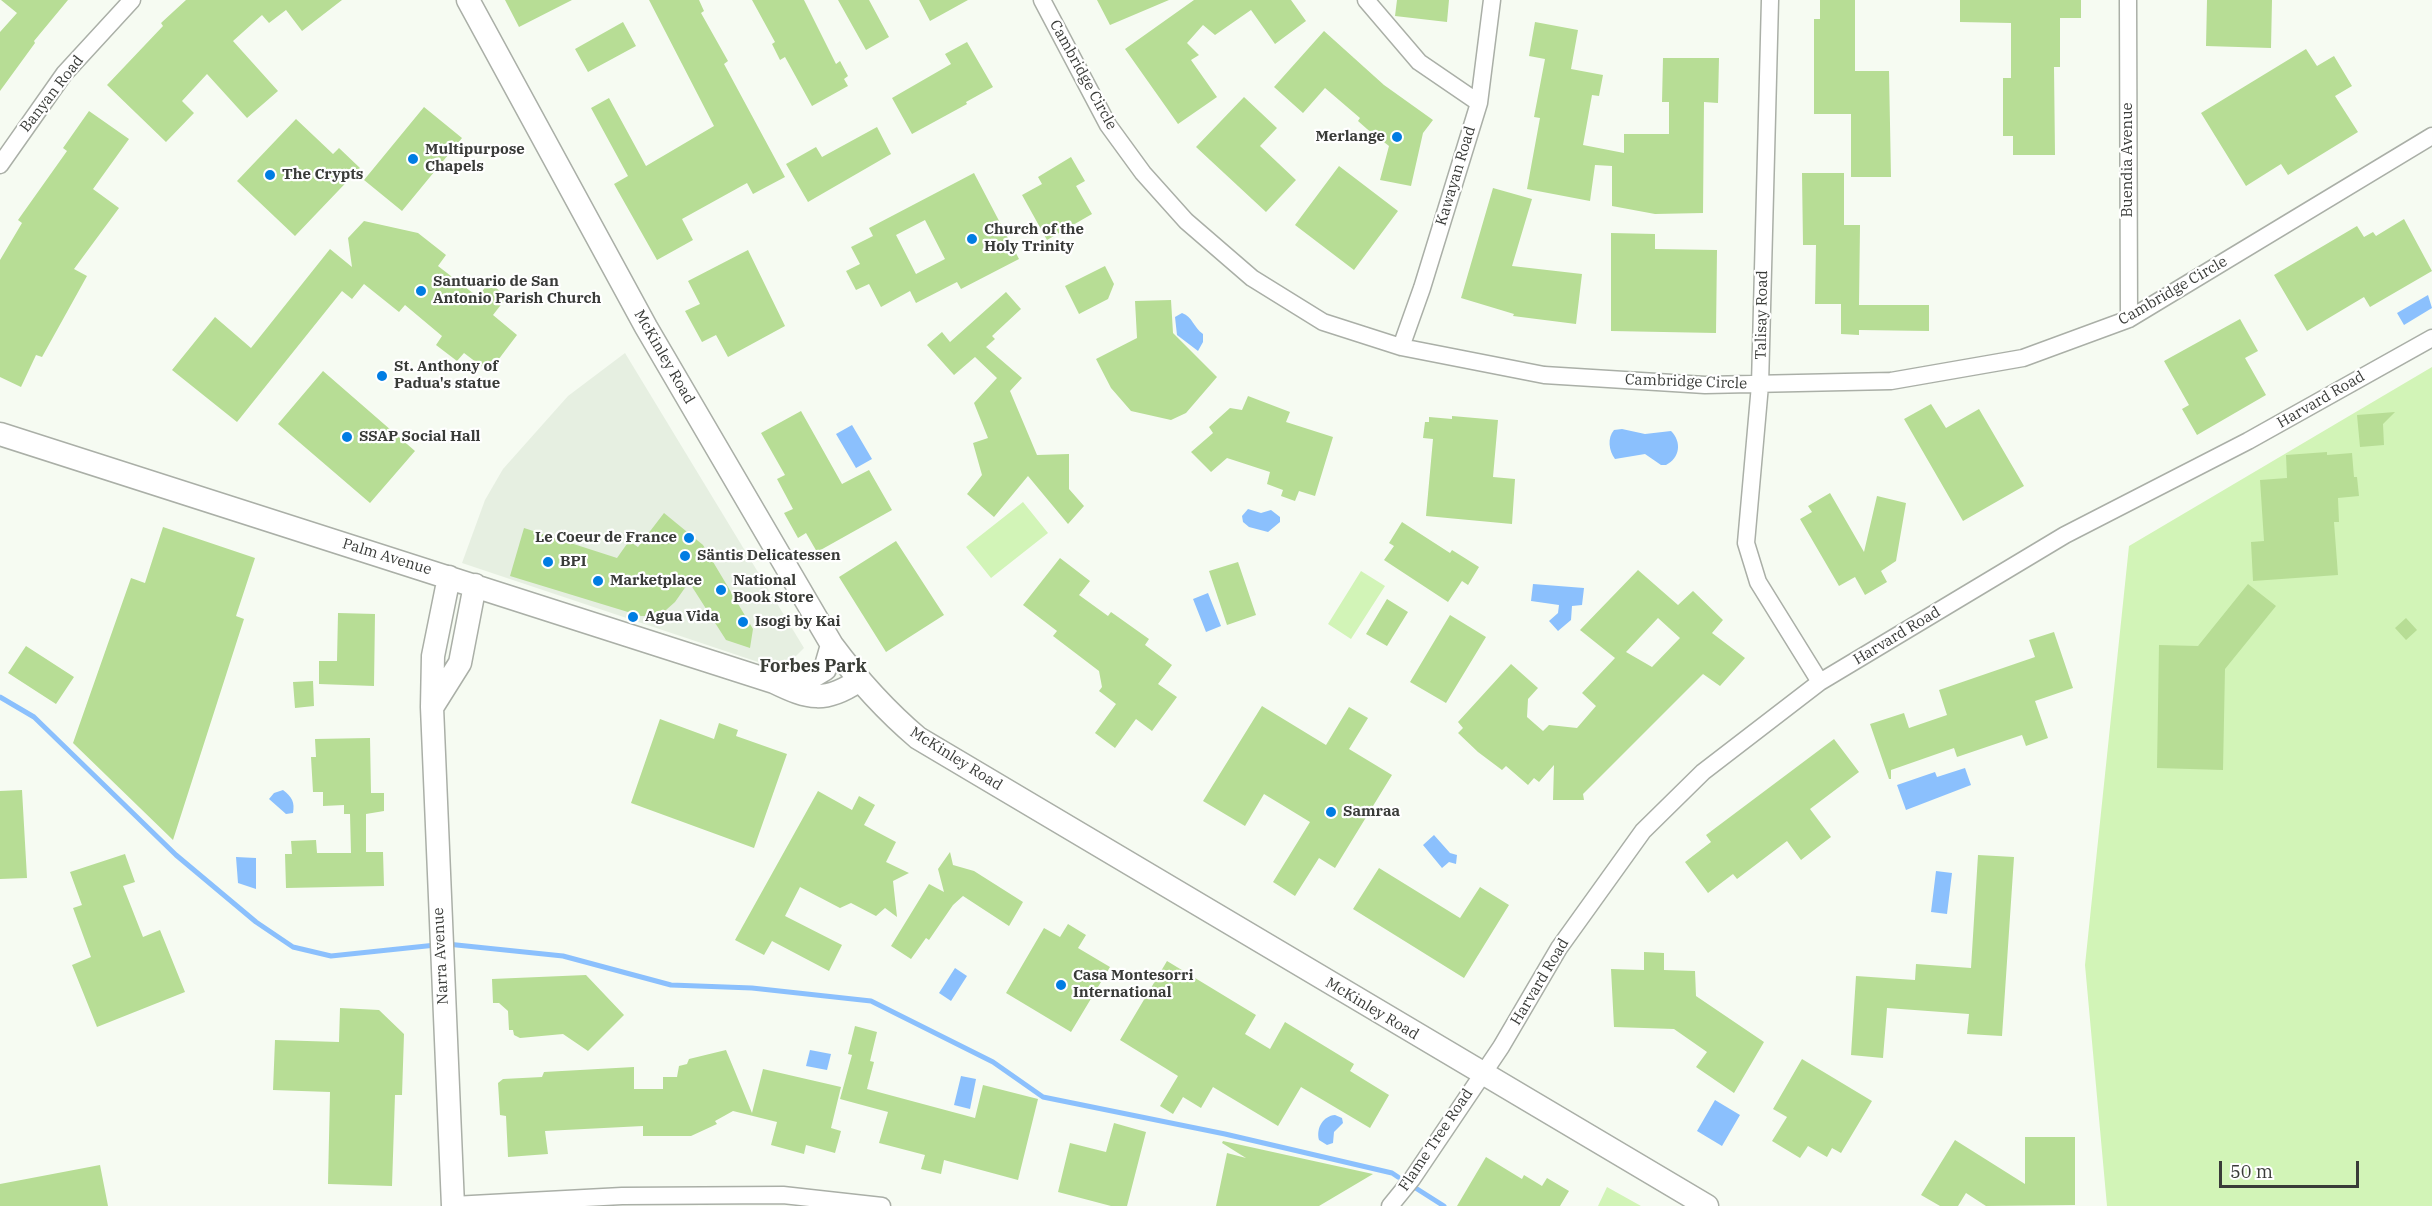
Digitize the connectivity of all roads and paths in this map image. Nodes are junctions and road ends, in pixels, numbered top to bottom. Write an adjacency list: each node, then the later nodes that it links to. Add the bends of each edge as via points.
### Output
1 (132, 0): 10 (street, Banyan Road, via 64,74)
2 (468, 0): 18 (main road, McKinley Road, via 646,327)
3 (1042, 0): 13 (street, Cambridge Circle, via 1108,125 1143,173 1186,221 1252,278 1323,322)
4 (1366, 0): 8 (street, via 1419,63)
5 (1492, 0): 8 (street, Kawayan Road)
6 (1770, 0): 14 (street, Talisay Road)
7 (2128, 0): 11 (street, Buendia Avenue)
8 (1479, 103): 13 (street, Kawayan Road)
9 (2432, 136): 11 (street, Cambridge Circle)
10 (1, 160)
11 (2128, 320): 14 (street, Cambridge Circle, via 2012,360 1891,381)
12 (2432, 338): 21 (street, Harvard Road, via 2248,441 2066,535)
13 (1401, 347): 14 (street, Cambridge Circle, via 1544,375 1705,385)
14 (1760, 384): 21 (street, Talisay Road, via 1747,552 1758,582)
15 (0, 434): 16 (main road, Palm Avenue)
16 (449, 577): 17 (main road, Palm Avenue); 22 (main road, Narra Avenue, via 434,656)
17 (475, 585): 20 (main road, Palm Avenue); 22 (main road, via 460,663)
18 (832, 645): 19 (main road, McKinley Road); 20 (main road, Palm Avenue, via 825,669 810,678)
19 (858, 681): 20 (main road, Palm Avenue, via 842,692 821,698); 23 (main road, McKinley Road, via 918,738)
20 (774, 682)
21 (1820, 682): 23 (street, Harvard Road, via 1703,772 1643,831 1559,948)
22 (432, 707): 24 (main road, Narra Avenue)
23 (1482, 1074): 26 (street, Flame Tree Road); 27 (main road, McKinley Road)
24 (453, 1206): 25 (street, via 622,1196 783,1195)
25 (882, 1206)
26 (1390, 1206)
27 (1707, 1206)

